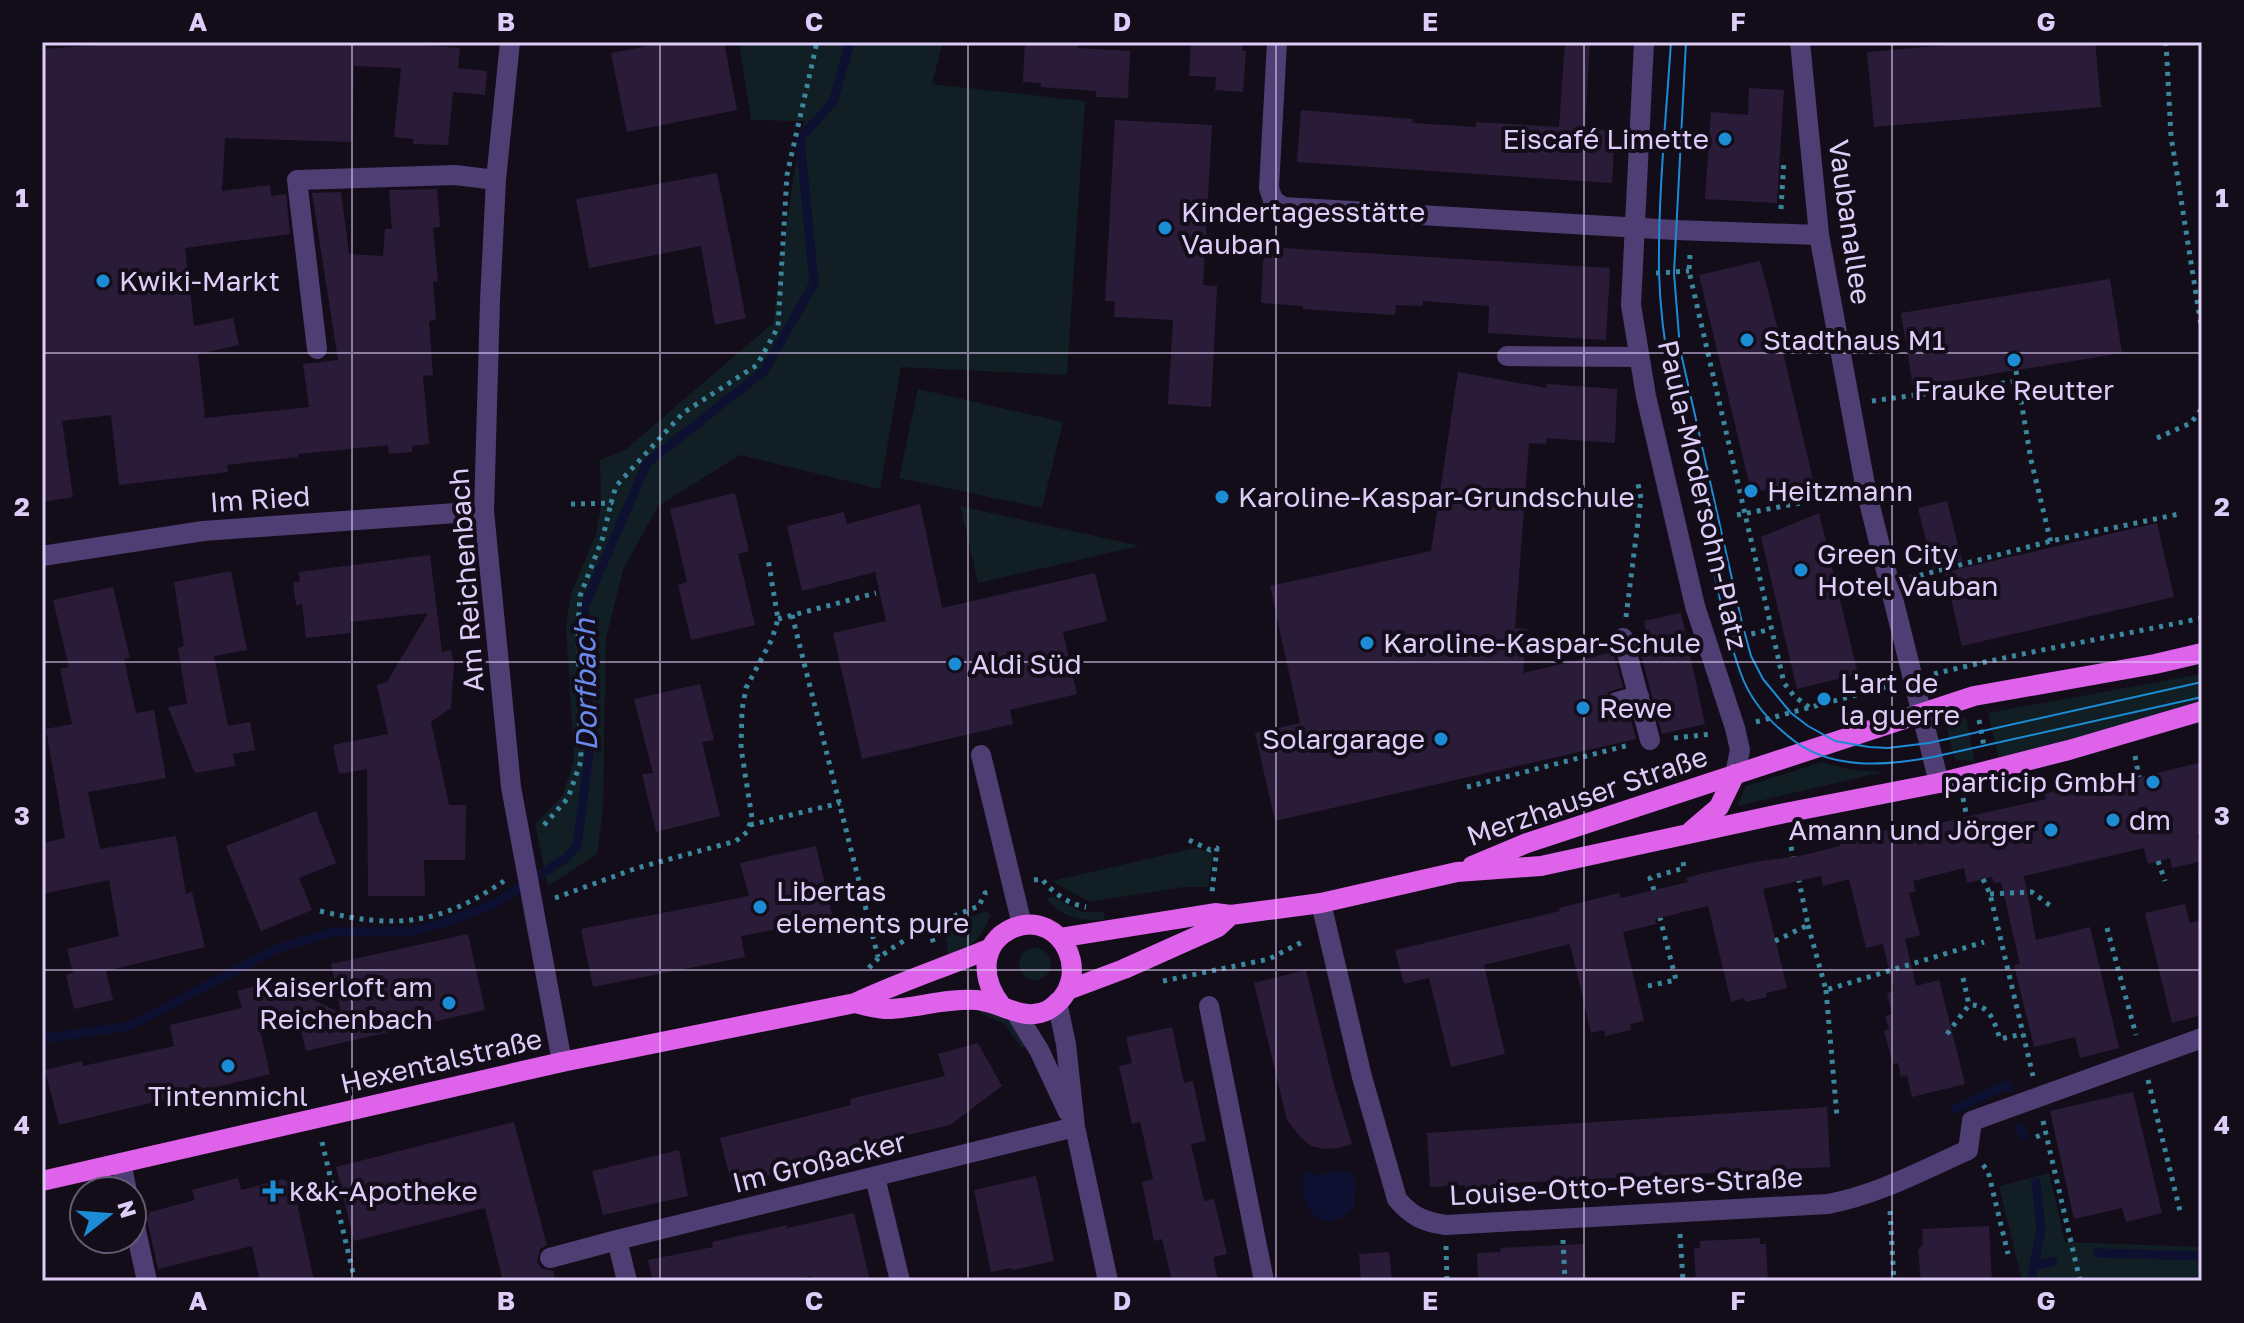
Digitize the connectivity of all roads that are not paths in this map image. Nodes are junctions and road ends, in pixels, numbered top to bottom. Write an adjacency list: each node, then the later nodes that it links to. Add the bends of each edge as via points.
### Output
1 (510, 42): 5 (street, Am Reichenbach)
2 (1277, 42): 6 (street, via 1269,188 1283,207)
3 (1644, 42): 6 (street, Paula-Modersohn-Platz)
4 (1800, 42): 7 (street, Vaubanallee)
5 (496, 180): 8 (street, via 455,175 297,180); 11 (street, Am Reichenbach)
6 (1635, 226): 7 (street); 10 (street, Paula-Modersohn-Platz, via 1631,305)
7 (1819, 235): 18 (street, Vaubanallee, via 1866,490)
8 (317, 349)
9 (1507, 356): 10 (street)
10 (1639, 357): 21 (street, Paula-Modersohn-Platz, via 1695,606 1735,728 1740,750)
11 (484, 511): 12 (street, Im Ried, via 203,531); 35 (street, Am Reichenbach, via 511,787)
12 (42, 556)
13 (1623, 638): 15 (street)
14 (2202, 653): 18 (main road, Merzhauser Straße, via 1974,696)
15 (1639, 696): 16 (street); 19 (street)
16 (1617, 702)
17 (2202, 711): 22 (main road, Merzhauser Straße)
18 (1921, 712): 21 (main road, Merzhauser Straße); 22 (street, Vaubanallee)
19 (1650, 740)
20 (981, 755): 27 (street)
21 (1735, 774): 23 (main road, Merzhauser Straße, via 1719,807); 24 (main road, Merzhauser Straße, via 1527,843)
22 (1939, 783): 23 (main road, Merzhauser Straße)
23 (1688, 834): 24 (main road, Merzhauser Straße, via 1541,866)
24 (1457, 872): 25 (main road, Merzhauser Straße)
25 (1321, 903): 26 (main road, Merzhauser Straße); 34 (street, Louise-Otto-Peters-Straße, via 1397,1199 1409,1214 1446,1225 1828,1204 1884,1187 1968,1150 1972,1121)
26 (1219, 912): 28 (main road); 30 (main road, Hexentalstraße, via 1124,969)
27 (1022, 925): 28 (main road, via 1039,926); 29 (main road, Hexentalstraße, via 1002,934)
28 (1059, 938): 30 (main road, via 1073,968 1072,983)
29 (991, 948): 31 (main road, Hexentalstraße); 33 (main road, via 986,974 992,993)
30 (1063, 996): 33 (main road, Hexentalstraße, via 1041,1013); 36 (street)
31 (855, 1003): 33 (main road, Hexentalstraße, via 888,1010 979,1000); 35 (main road, Hexentalstraße)
32 (1209, 1006): 48 (street)
33 (1008, 1009): 36 (street, via 1039,1050)
34 (2202, 1038)
35 (562, 1062): 37 (main road, Hexentalstraße)
36 (1075, 1127): 39 (street, Im Großacker); 47 (street)
37 (121, 1163): 38 (street); 40 (main road, Hexentalstraße)
38 (124, 1175)
39 (875, 1177): 41 (street, Im Großacker); 46 (street)
40 (42, 1181)
41 (617, 1240): 43 (street, Im Großacker); 45 (street)
42 (141, 1255): 44 (street)
43 (550, 1258)
44 (147, 1281)
45 (627, 1281)
46 (900, 1281)
47 (1108, 1281)
48 (1264, 1281)

